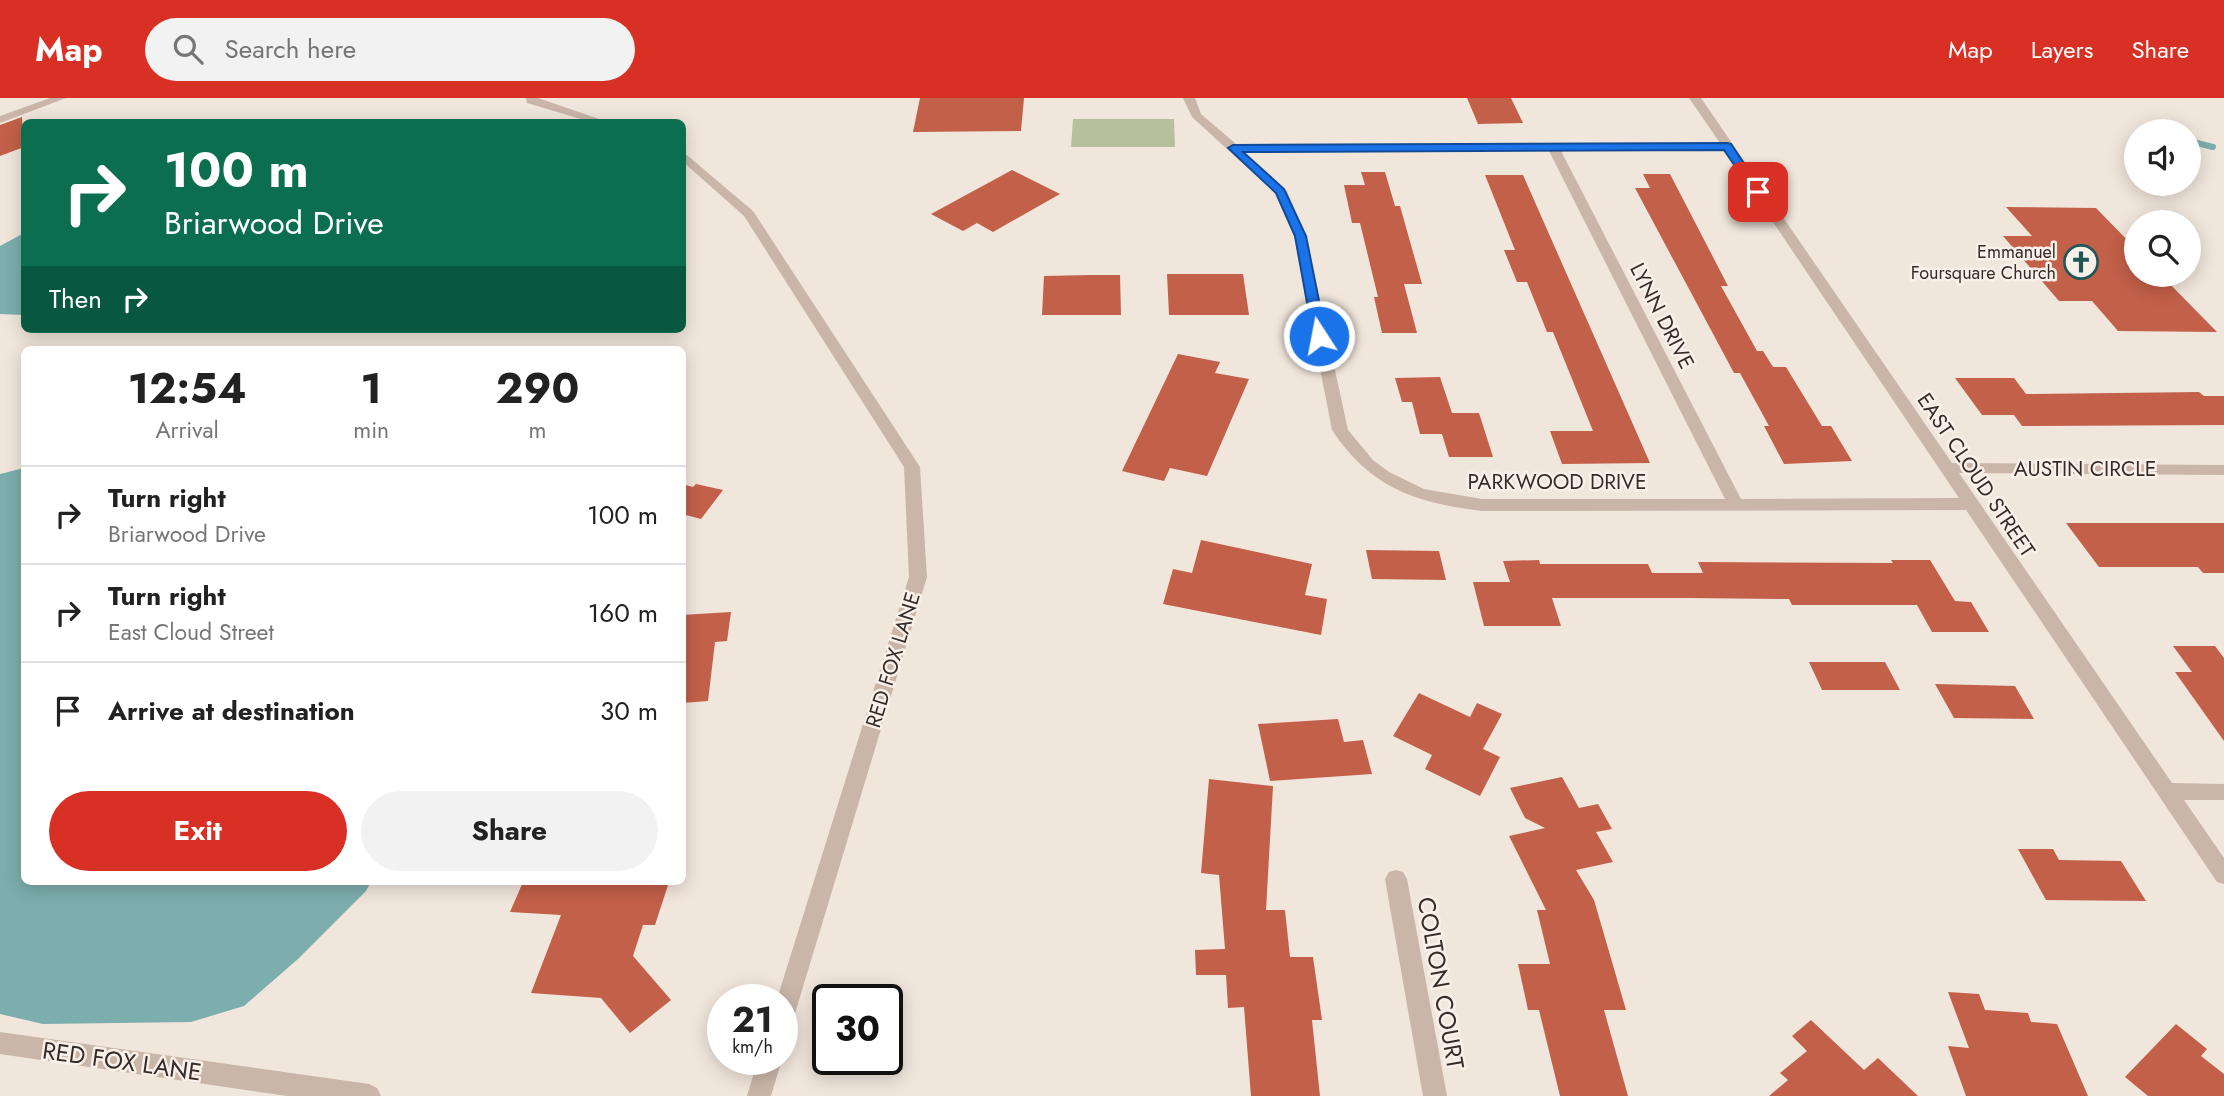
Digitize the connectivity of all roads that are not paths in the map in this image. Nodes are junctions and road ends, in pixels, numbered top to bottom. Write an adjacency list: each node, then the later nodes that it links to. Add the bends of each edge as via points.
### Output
1 (60, 98): 6 (street)
2 (532, 98): 5 (street)
3 (1189, 98): 9 (street, PARKWOOD DRIVE, via 1196,115)
4 (1695, 98): 8 (street, EAST CLOUD STREET)
5 (592, 119)
6 (0, 120)
7 (1553, 147): 8 (street); 9 (street); 13 (street, LYNN DRIVE)
8 (1727, 147): 11 (street, EAST CLOUD STREET)
9 (1233, 148): 13 (street, PARKWOOD DRIVE, via 1280,191 1300,236 1340,430 1357,456 1376,473 1427,497 1482,505)
10 (686, 158): 19 (street, RED FOX LANE, via 748,214 912,467 918,577)
11 (1946, 468): 12 (street, AUSTIN CIRCLE); 14 (street, EAST CLOUD STREET)
12 (2224, 470)
13 (1735, 503): 14 (street, PARKWOOD DRIVE)
14 (1969, 503): 15 (street, EAST CLOUD STREET)
15 (2166, 791): 16 (street); 17 (street, EAST CLOUD STREET)
16 (2224, 792)
17 (2224, 875)
18 (1396, 879): 24 (street, COLTON COURT)
19 (793, 984)
20 (0, 1043): 22 (street, RED FOX LANE)
21 (765, 1075): 23 (street)
22 (369, 1096)
23 (759, 1096)
24 (1434, 1096)

